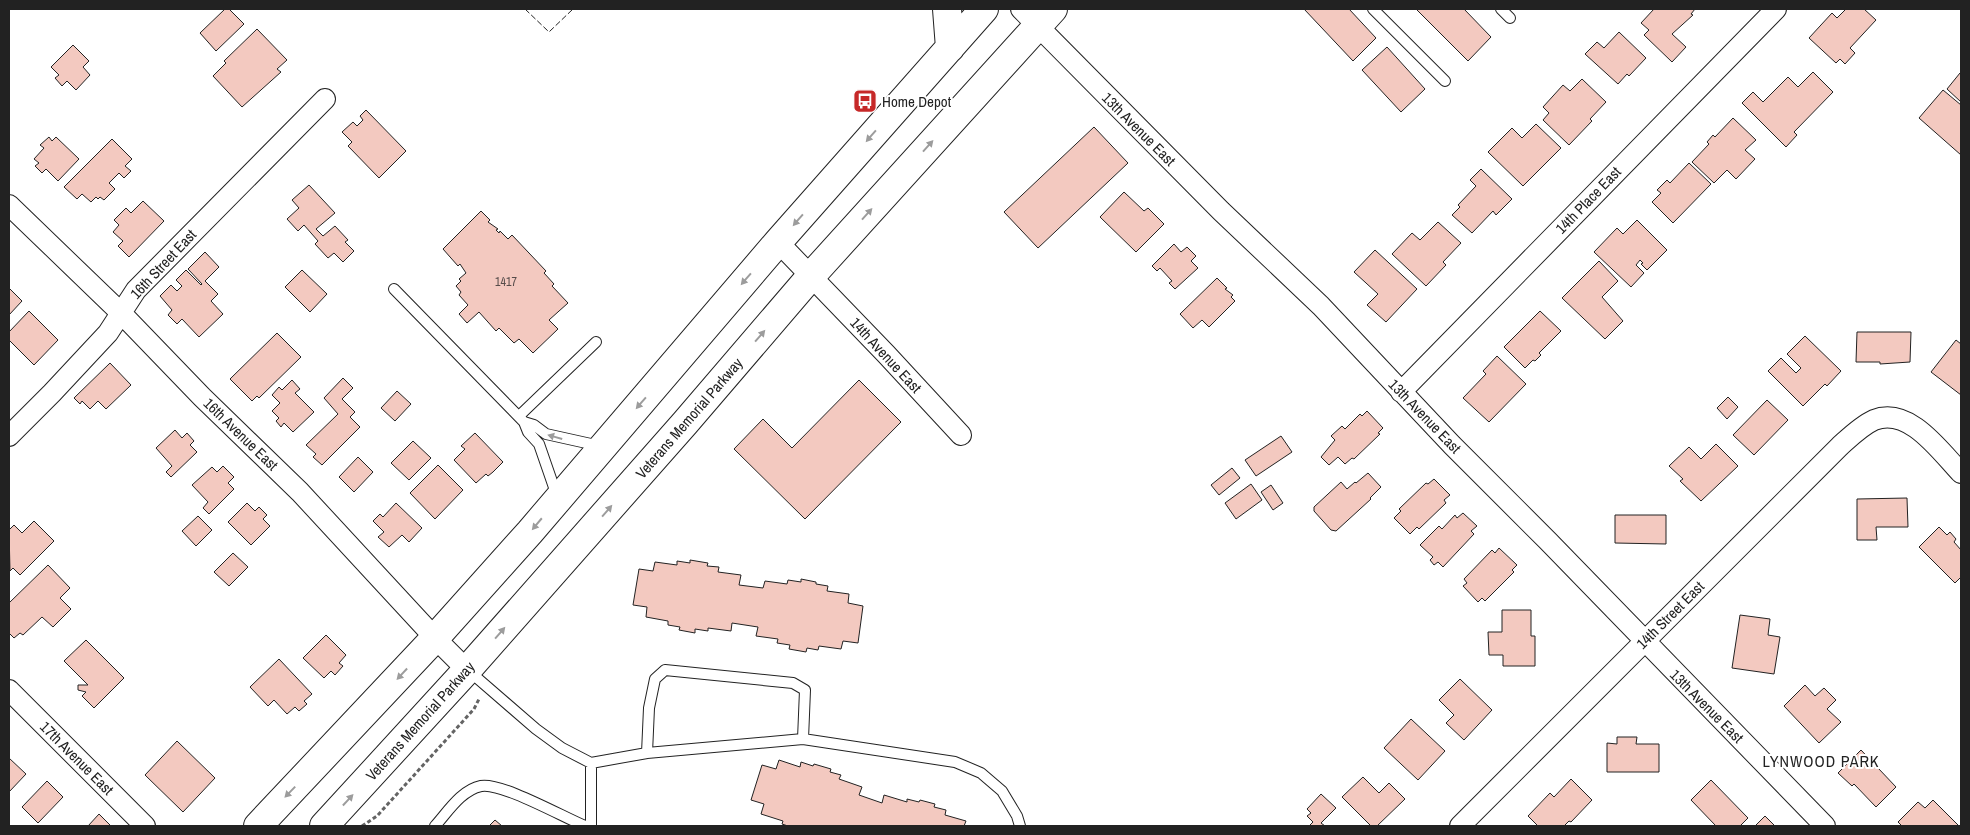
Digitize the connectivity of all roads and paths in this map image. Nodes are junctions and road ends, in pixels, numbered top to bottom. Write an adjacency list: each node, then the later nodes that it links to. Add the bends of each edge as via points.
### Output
1 (947, 9): 8 (main road)
2 (984, 9): 8 (main road)
3 (1373, 9): 9 (lane)
4 (1501, 9): 7 (lane)
5 (1776, 9): 17 (street, 14th Place East)
6 (1037, 14): 13 (main road, Veterans Memorial Parkway, one-way to 6); 17 (street, 13th Avenue East, via 1221,211 1321,306)
7 (1510, 18)
8 (950, 48): 12 (main road, one-way to 12)
9 (1445, 81)
10 (325, 99): 15 (street, 16th Street East, via 136,290)
11 (9, 205): 15 (street, 16th Avenue East)
12 (778, 242): 13 (street, 14th Avenue East); 21 (main road, one-way to 21)
13 (812, 276): 19 (street, 14th Avenue East); 26 (main road, Veterans Memorial Parkway, one-way to 13)
14 (394, 289): 18 (lane)
15 (121, 313): 20 (street, 16th Street East, via 108,333); 24 (street, 16th Avenue East, via 300,492)
16 (596, 342): 18 (lane)
17 (1401, 392): 25 (street, 13th Avenue East)
18 (521, 419): 21 (lane, one-way to 18, via 546,434); 23 (lane, via 539,444)
19 (961, 434)
20 (9, 436)
21 (603, 447): 23 (main road)
22 (1961, 473): 25 (street, 14th Street East, via 1920,431 1904,420 1889,417 1875,420 1840,446)
23 (558, 499): 24 (main road, one-way to 24)
24 (435, 638): 26 (street, 16th Avenue East); 32 (main road, one-way to 32)
25 (1643, 641): 38 (street, 14th Street East); 39 (street, 13th Avenue East)
26 (467, 670): 30 (lane, via 536,729); 33 (main road, Veterans Memorial Parkway, one-way to 26)
27 (9, 690): 31 (street, 17th Avenue East)
28 (803, 739): 29 (lane); 29 (lane, via 805,690 793,683 665,670 655,679 649,708); 37 (lane, via 955,762 981,773 1002,791)
29 (647, 753): 30 (lane)
30 (591, 763): 36 (lane)
31 (145, 826)
32 (258, 826)
33 (324, 826)
34 (435, 826): 35 (lane, via 463,795 481,786 500,788)
35 (585, 826)
36 (591, 826)
37 (1020, 826)
38 (1460, 826)
39 (1825, 826)

